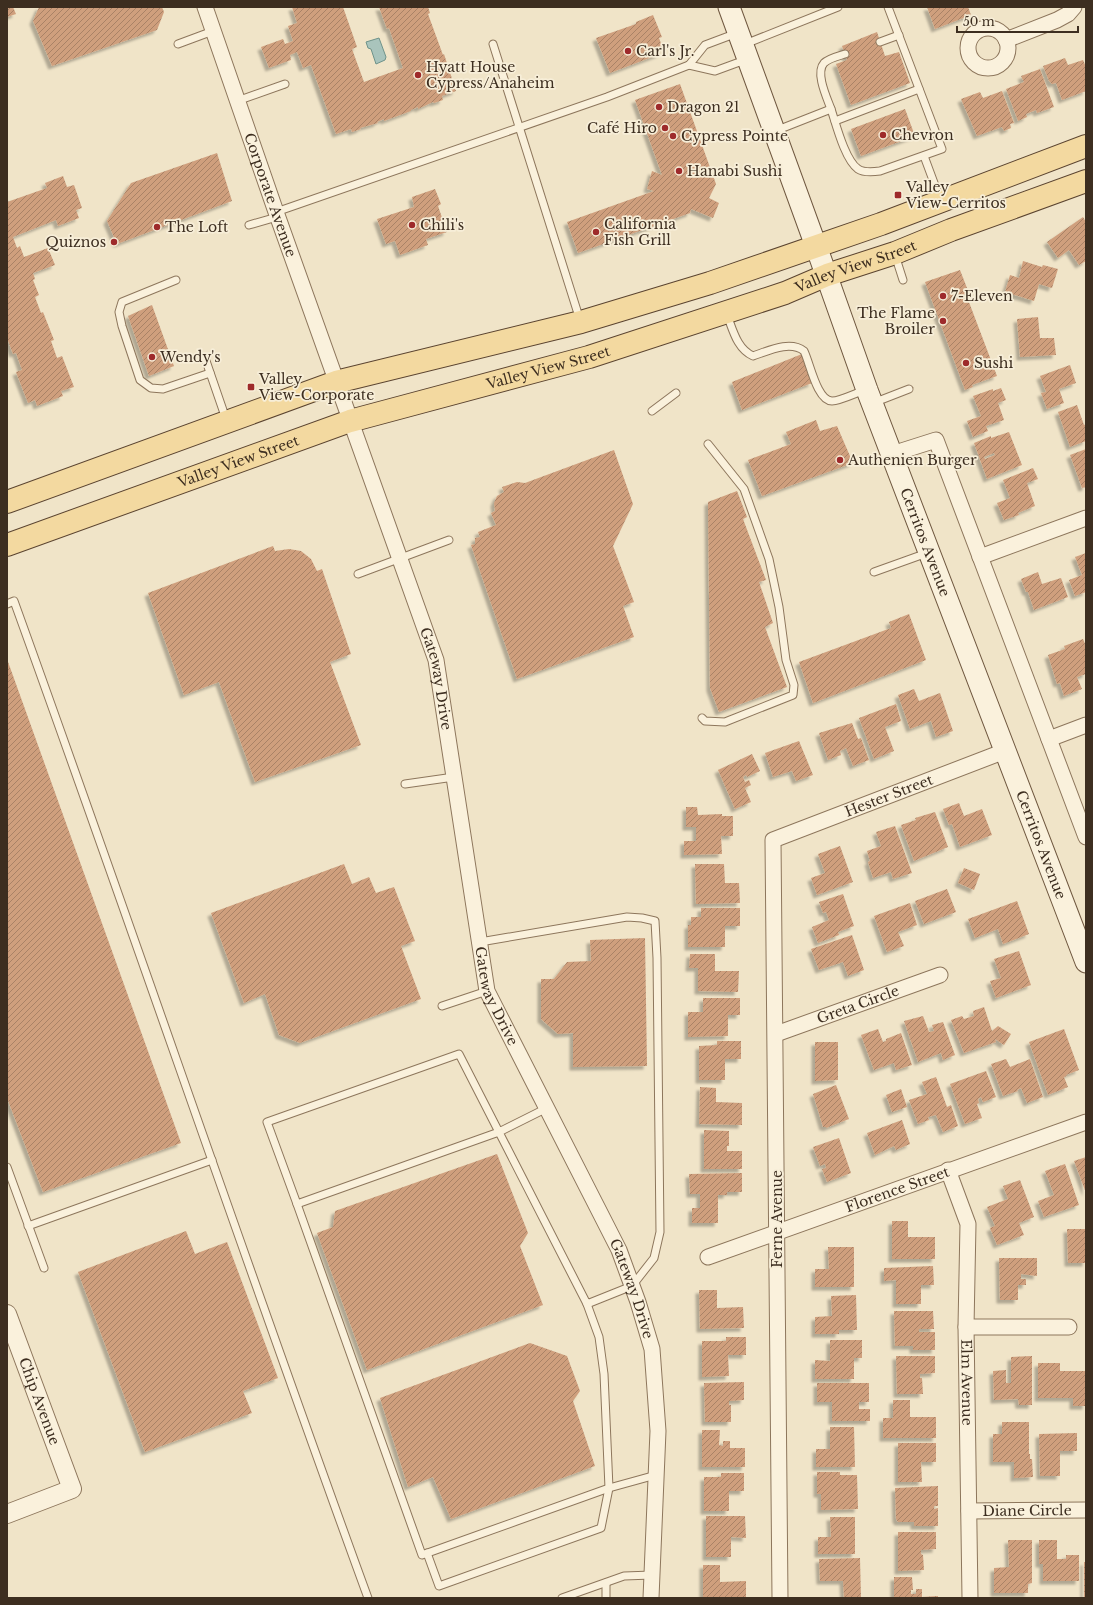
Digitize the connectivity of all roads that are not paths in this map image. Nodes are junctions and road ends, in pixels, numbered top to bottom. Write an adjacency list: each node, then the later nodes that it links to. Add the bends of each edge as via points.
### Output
1 (205, 7): 6 (street, Corporate Avenue)
2 (728, 7): 12 (main road, Cerritos Avenue)
3 (838, 7): 12 (lane)
4 (888, 7): 7 (lane)
5 (1074, 7): 8 (street, via 1057,20)
6 (213, 31): 10 (lane); 17 (street, Corporate Avenue)
7 (899, 35): 9 (lane); 16 (lane)
8 (1006, 40)
9 (880, 42)
10 (178, 44)
11 (493, 44): 20 (lane)
12 (743, 46): 14 (lane, via 705,45); 14 (lane, via 715,71); 21 (main road, Cerritos Avenue)
13 (845, 54): 18 (lane, via 825,62 821,68 822,81)
14 (689, 65): 20 (lane)
15 (285, 84): 17 (lane)
16 (919, 89): 19 (lane); 23 (lane, via 942,149)
17 (237, 101): 26 (street, Corporate Avenue)
18 (831, 109): 19 (lane); 21 (lane)
19 (835, 121): 23 (lane, via 848,154 859,169 880,171)
20 (519, 127): 26 (lane); 34 (lane)
21 (775, 131): 28 (main road, Cerritos Avenue)
22 (1086, 146): 25 (main road)
23 (924, 156): 25 (lane)
24 (1086, 181): 29 (main road, Valley View Street)
25 (941, 201): 28 (main road)
26 (277, 214): 27 (lane); 37 (street, Corporate Avenue)
27 (249, 225)
28 (816, 246): 30 (main road, Cerritos Avenue); 34 (main road, via 710,283)
29 (895, 253): 30 (main road, Valley View Street); 32 (lane)
30 (827, 275): 33 (main road, Valley View Street, via 787,292); 40 (main road, Cerritos Avenue)
31 (176, 280): 36 (lane, via 122,302 119,312 122,326 140,380 151,388 163,389)
32 (903, 280)
33 (726, 312): 40 (lane, via 739,344 746,354 753,356 789,346 800,348 804,351 820,395 827,401); 43 (main road, Valley View Street, via 589,357)
34 (581, 322): 37 (main road)
35 (204, 358): 36 (lane)
36 (210, 373): 42 (lane)
37 (336, 382): 42 (main road); 43 (street, Gateway Drive)
38 (909, 389): 40 (lane)
39 (676, 393): 41 (lane)
40 (870, 396): 45 (main road, Cerritos Avenue)
41 (652, 411)
42 (227, 421): 46 (main road)
43 (350, 421): 49 (main road, Valley View Street); 52 (street, Gateway Drive)
44 (708, 444): 56 (lane, via 744,489 769,559 786,660 794,685 793,695 725,722 706,721)
45 (892, 454): 50 (main road, Cerritos Avenue); 51 (street, via 936,440)
46 (7, 502)
47 (1086, 518): 51 (street)
48 (449, 540): 52 (lane)
49 (7, 544)
50 (929, 552): 53 (lane); 59 (main road, Cerritos Avenue)
51 (980, 557): 58 (street)
52 (400, 558): 54 (lane); 60 (street, Gateway Drive, via 436,660)
53 (874, 572)
54 (358, 574)
55 (7, 604): 73 (lane, via 14,601)
56 (702, 718)
57 (1086, 725): 58 (street)
58 (1049, 739): 62 (street)
59 (1005, 751): 63 (street, Hester Street); 65 (main road, Cerritos Avenue)
60 (454, 777): 61 (lane); 64 (street, Gateway Drive)
61 (405, 784)
62 (1086, 837)
63 (772, 840): 69 (street, Ferne Avenue)
64 (480, 942): 67 (street, Gateway Drive); 81 (lane, via 627,917 655,921 660,1232 654,1258)
65 (1086, 962)
66 (940, 976): 69 (street, Greta Circle)
67 (487, 991): 68 (lane); 70 (street, Gateway Drive)
68 (442, 1006)
69 (776, 1034): 78 (street, Ferne Avenue)
70 (547, 1108): 72 (lane); 81 (street, Gateway Drive, via 619,1250)
71 (1086, 1122): 75 (street, Florence Street)
72 (499, 1132): 76 (lane); 76 (lane, via 459,1054 267,1122); 82 (lane)
73 (212, 1160): 77 (lane); 94 (lane)
74 (7, 1167): 77 (lane)
75 (948, 1170): 78 (street, Florence Street); 84 (street, Elm Avenue, via 968,1224)
76 (297, 1204): 91 (lane, via 422,1555)
77 (28, 1226): 80 (lane)
78 (776, 1233): 79 (street, Florence Street); 98 (street, Ferne Avenue)
79 (708, 1257)
80 (44, 1268)
81 (632, 1286): 82 (lane); 86 (street, Gateway Drive, via 652,1349 658,1432)
82 (587, 1304): 87 (lane, via 599,1337 604,1374)
83 (7, 1314): 90 (street, Chip Avenue, via 72,1490)
84 (966, 1327): 85 (street); 88 (street, Elm Avenue)
85 (1069, 1327)
86 (656, 1475): 87 (lane); 92 (street, Gateway Drive)
87 (610, 1488): 91 (lane); 91 (lane, via 601,1528 439,1586)
88 (969, 1510): 89 (street, Diane Circle); 99 (street, Elm Avenue)
89 (1086, 1510)
90 (7, 1514)
91 (427, 1553)
92 (652, 1575): 93 (lane, via 624,1576); 97 (street, Gateway Drive)
93 (606, 1583): 95 (lane); 96 (lane)
94 (368, 1598)
95 (562, 1598)
96 (606, 1598)
97 (651, 1598)
98 (780, 1598)
99 (970, 1598)

